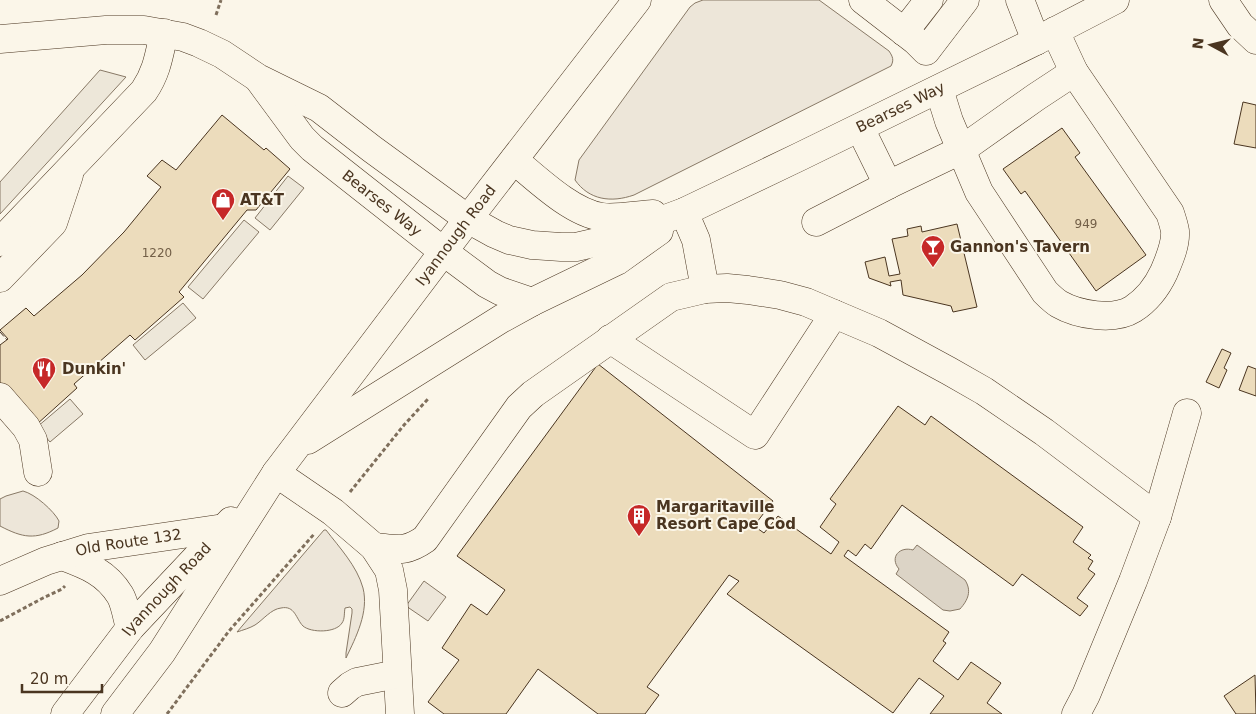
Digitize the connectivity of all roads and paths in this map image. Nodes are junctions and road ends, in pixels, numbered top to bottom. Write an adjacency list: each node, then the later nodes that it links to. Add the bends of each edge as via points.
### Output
1 (221, 0): 10 (path)
2 (637, 0): 21 (main road, Iyannough Road)
3 (912, 0): 11 (main road)
4 (929, 0): 11 (main road)
5 (947, 0): 11 (main road)
6 (965, 0): 11 (main road, via 926,51)
7 (1020, 0): 13 (main road)
8 (1115, 0): 13 (main road, Bearses Way)
9 (1223, 0): 15 (main road, via 1240,25)
10 (216, 15)
11 (888, 15)
12 (164, 33): 14 (main road, Bearses Way, via 127,29); 17 (main road, Bearses Way, via 183,37 222,54); 22 (main road, via 157,66 144,91)
13 (1045, 36): 16 (main road); 18 (main road, Bearses Way)
14 (0, 39)
15 (1256, 40)
16 (1074, 72): 20 (main road); 20 (main road, via 1170,213 1174,226 1172,256 1148,298 1132,310 1113,316 1093,315 1058,304 1045,292 979,192)
17 (258, 78): 25 (main road, Bearses Way, via 319,108); 28 (main road, Bearses Way, via 312,148)
18 (939, 89): 19 (main road, Bearses Way); 20 (main road)
19 (860, 128): 23 (main road); 24 (main road, Bearses Way)
20 (961, 150): 23 (main road)
21 (514, 160): 24 (main road, via 569,204 592,215 603,218); 25 (main road, Iyannough Road)
22 (72, 166): 27 (main road); 29 (main road, via 53,223)
23 (888, 185): 26 (main road)
24 (684, 212): 25 (main road, Bearses Way, via 611,239 576,247 532,245 509,240); 30 (main road, via 696,240); 31 (main road, Bearses Way, via 617,261)
25 (468, 219): 28 (main road, Iyannough Road)
26 (816, 222)
27 (0, 242)
28 (444, 252): 31 (main road, Bearses Way, via 487,284); 36 (main road, Iyannough Road)
29 (0, 278)
30 (705, 289): 32 (main road, via 727,288 780,295); 33 (main road, via 671,297)
31 (532, 302): 36 (main road)
32 (834, 314): 33 (main road, via 755,435); 39 (main road, via 879,333 984,391)
33 (610, 339): 41 (main road, via 532,394 519,407 425,539 402,550)
34 (0, 397): 37 (main road, via 33,440)
35 (1187, 413): 39 (main road)
36 (294, 449): 38 (main road, Iyannough Road)
37 (38, 472)
38 (276, 472): 40 (main road, Iyannough Road); 41 (main road, via 333,512); 48 (main road, Iyannough Road, via 162,652)
39 (1156, 516): 50 (main road, via 1133,581)
40 (224, 528): 42 (main road, Old Route 132, via 88,548); 44 (main road, Iyannough Road)
41 (374, 547): 45 (main road, via 392,580)
42 (62, 556): 43 (main road, Old Route 132); 44 (main road, Old Route 132, via 89,566 108,580 120,596)
43 (4, 571)
44 (130, 628): 47 (main road, Iyannough Road)
45 (398, 674): 46 (main road, via 357,682); 49 (main road)
46 (342, 693)
47 (65, 714)
48 (115, 714)
49 (400, 714)
50 (1076, 714)

